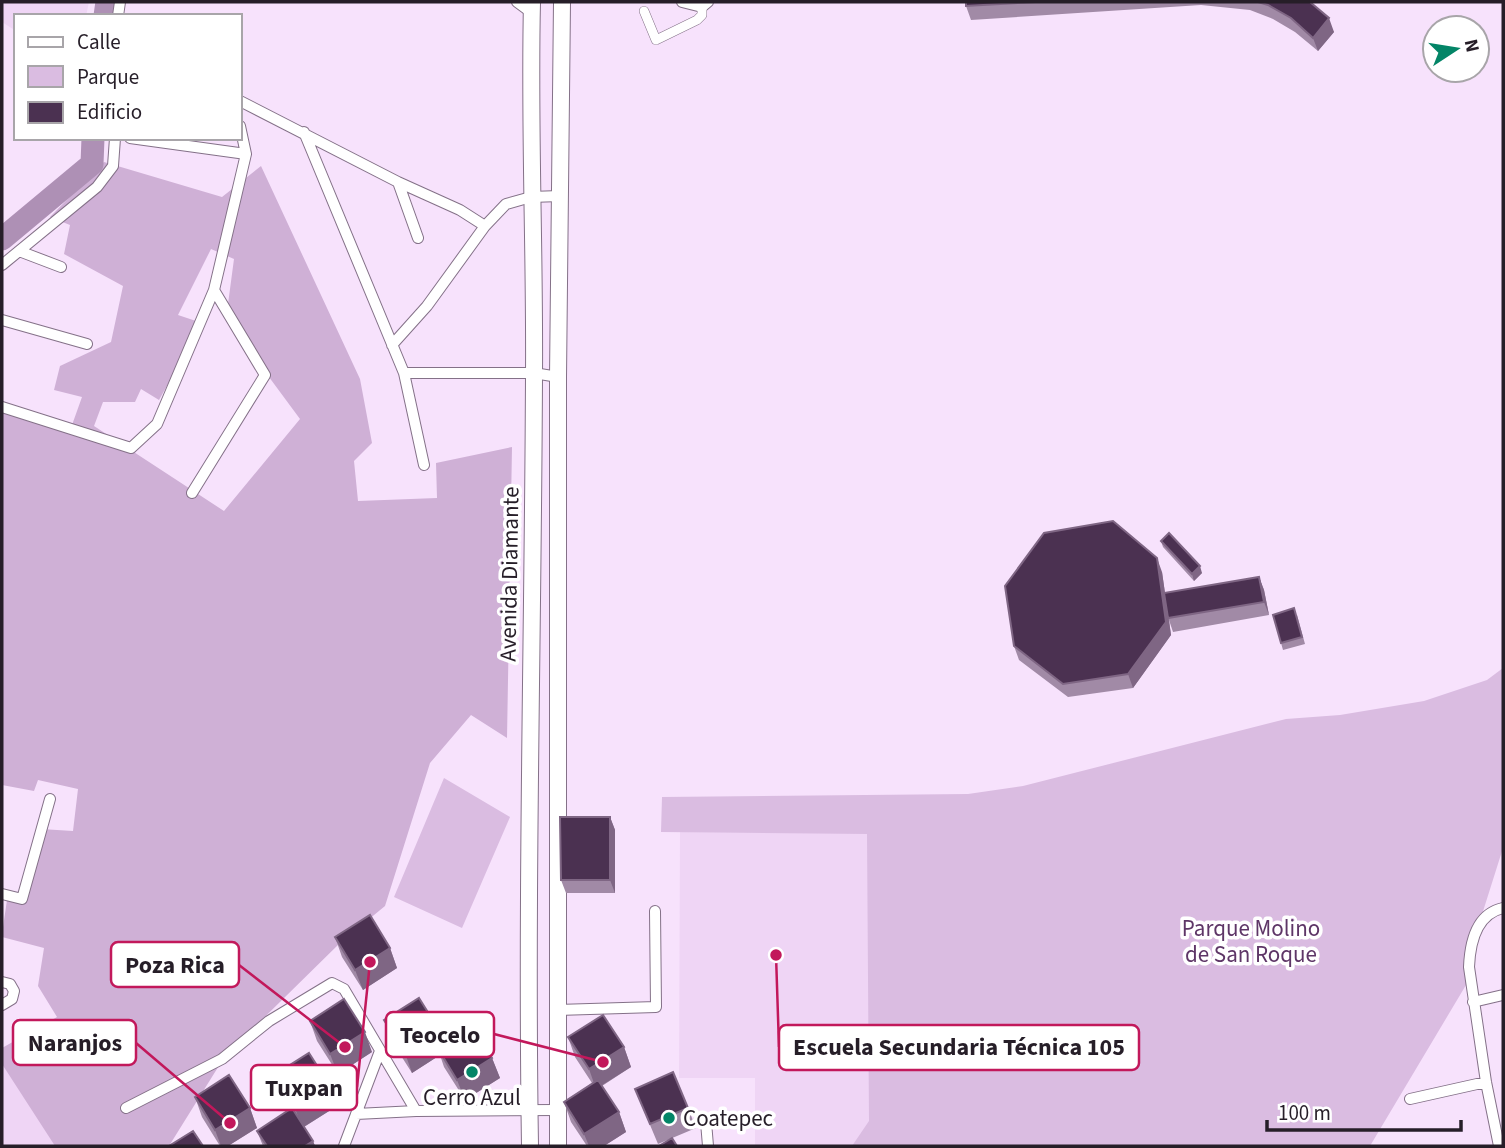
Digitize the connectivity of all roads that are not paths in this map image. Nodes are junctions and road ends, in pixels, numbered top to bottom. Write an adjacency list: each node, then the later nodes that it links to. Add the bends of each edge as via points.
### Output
1 (517, 2): 5 (street)
2 (562, 2): 14 (main road, Avenida Diamante)
3 (682, 2): 4 (street)
4 (705, 5): 6 (street, via 697,20 656,40)
5 (532, 7): 15 (main road, Avenida Diamante)
6 (645, 11)
7 (242, 102): 8 (street)
8 (304, 132): 13 (street); 24 (street)
9 (242, 134): 12 (street)
10 (115, 140): 18 (street, via 113,166 97,187)
11 (145, 140): 12 (street)
12 (246, 153): 21 (street)
13 (398, 182): 16 (street); 17 (street)
14 (560, 196): 15 (street); 27 (main road, Avenida Diamante)
15 (531, 197): 16 (street, via 506,204); 26 (main road, Avenida Diamante)
16 (485, 226): 24 (street, via 427,306)
17 (418, 238)
18 (19, 251): 19 (street); 20 (street)
19 (2, 265)
20 (61, 267)
21 (214, 290): 28 (street, via 157,424 131,448); 30 (street, via 265,374)
22 (2, 320): 23 (street)
23 (87, 344)
24 (392, 345): 25 (street)
25 (404, 373): 26 (street); 29 (street)
26 (534, 373): 27 (street); 36 (main road, Avenida Diamante)
27 (558, 377): 35 (main road, Avenida Diamante)
28 (2, 407)
29 (424, 465)
30 (192, 493)
31 (50, 799): 32 (street, via 22,899)
32 (2, 894)
33 (1503, 908): 39 (street, via 1485,916 1470,949)
34 (655, 911): 41 (street, via 656,1007)
35 (558, 944): 36 (main road); 41 (main road, Avenida Diamante)
36 (530, 945): 50 (main road, Avenida Diamante)
37 (2, 982): 40 (street, via 14,991 12,999)
38 (1503, 995): 39 (street)
39 (1473, 1002): 43 (street)
40 (2, 1005)
41 (557, 1010): 48 (main road, Avenida Diamante)
42 (380, 1051): 47 (street, via 344,989 332,983 269,1021 222,1059); 49 (street); 51 (street)
43 (1486, 1082): 45 (street); 46 (street)
44 (1503, 1096): 46 (street)
45 (1410, 1099)
46 (1490, 1099): 57 (street)
47 (126, 1108)
48 (558, 1110): 50 (street); 55 (main road, Avenida Diamante)
49 (416, 1111): 50 (street); 51 (street)
50 (530, 1111): 54 (main road, Avenida Diamante)
51 (356, 1114): 53 (street)
52 (706, 1122): 56 (street)
53 (344, 1146)
54 (530, 1146)
55 (558, 1146)
56 (708, 1146)
57 (1499, 1146)

